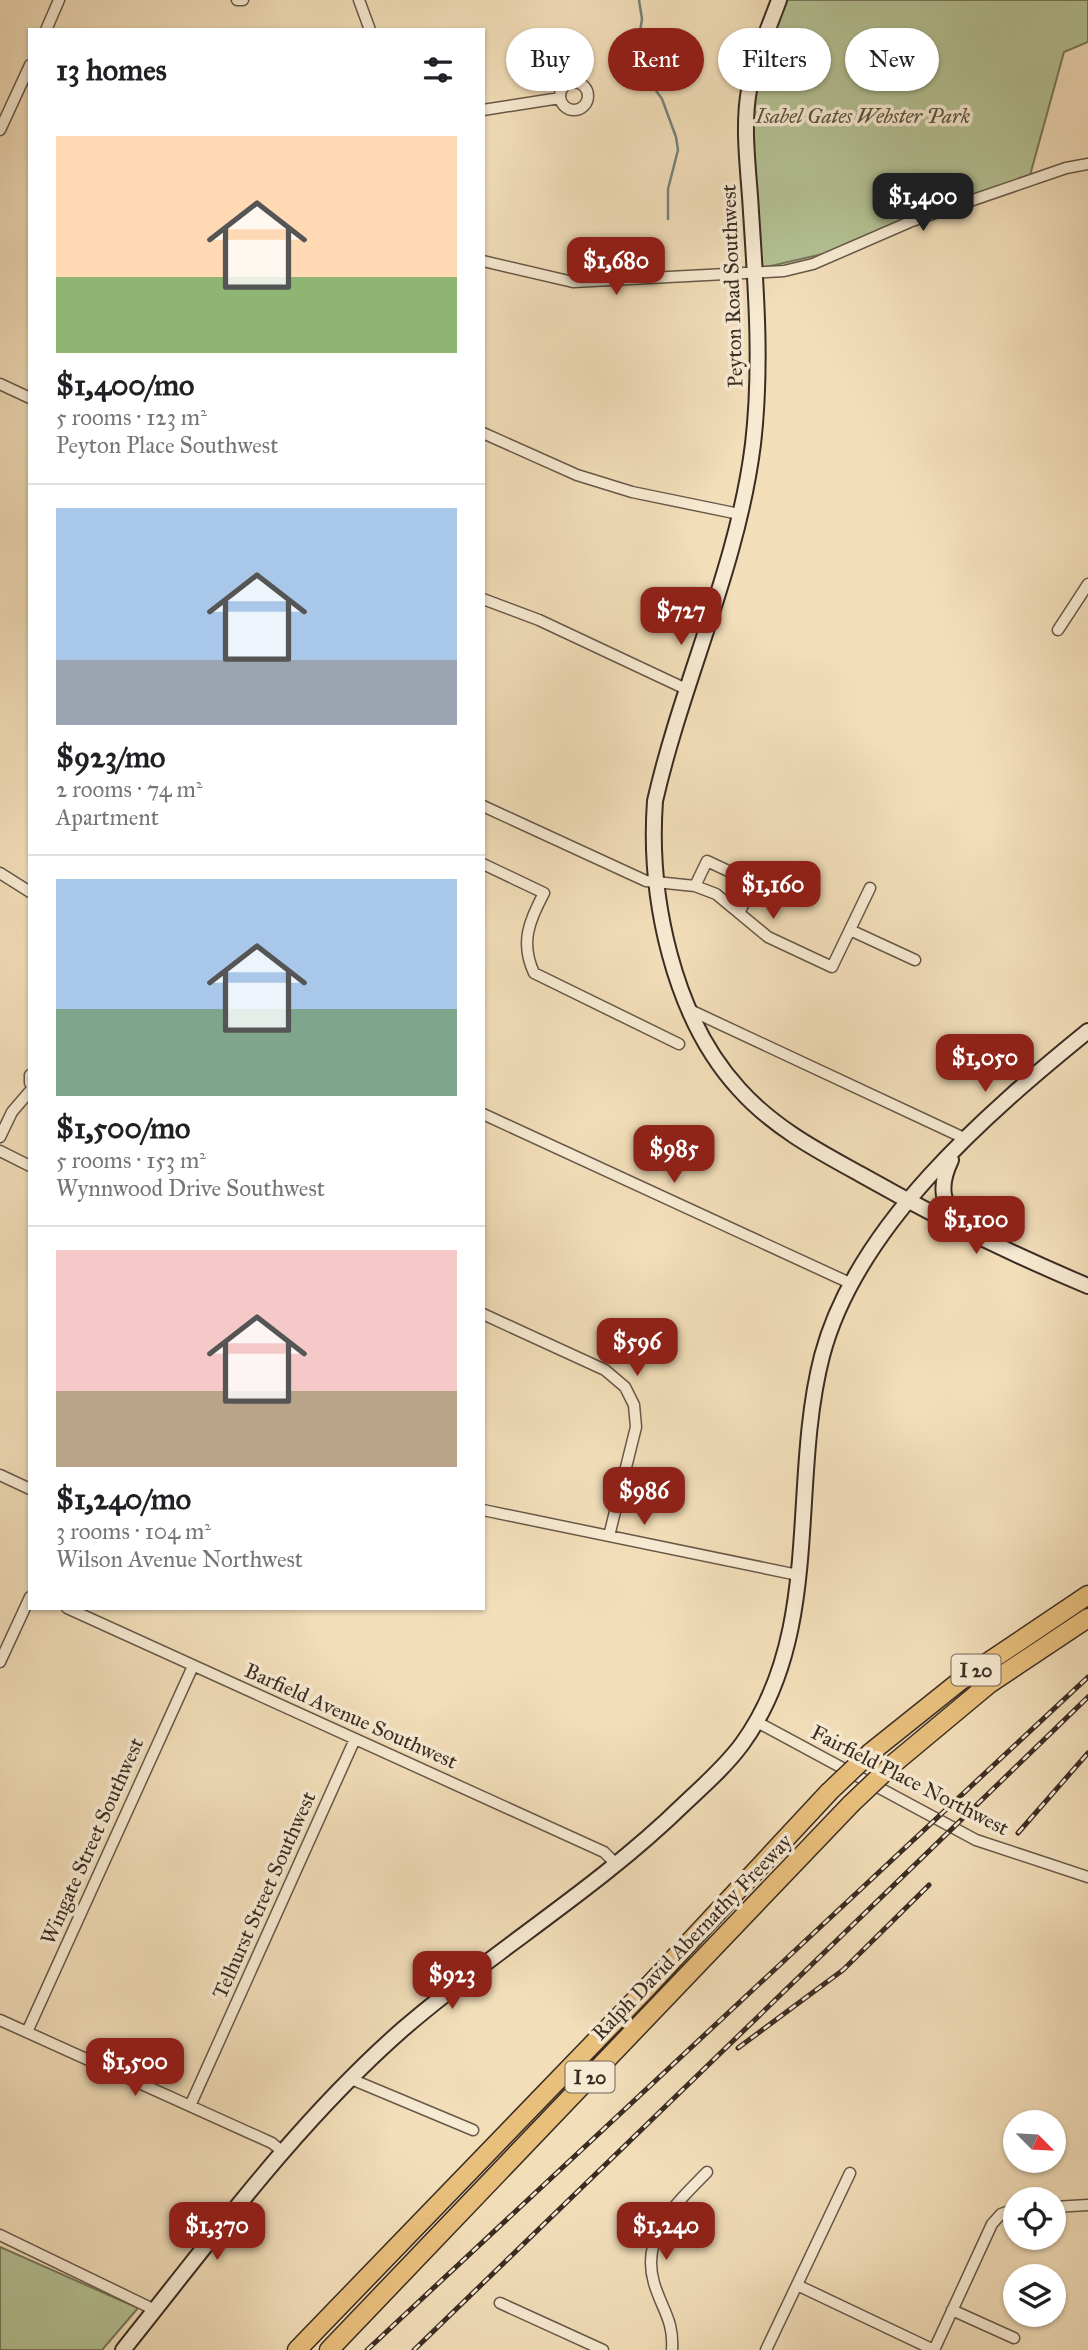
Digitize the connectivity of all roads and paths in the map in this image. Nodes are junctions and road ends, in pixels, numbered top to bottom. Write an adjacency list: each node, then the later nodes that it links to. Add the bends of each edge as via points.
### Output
1 (59, 0): 6 (street)
2 (237, 0): 3 (street)
3 (243, 0)
4 (359, 0): 7 (street)
5 (779, 0): 14 (main road, Peyton Road Southwest, via 748,93)
6 (47, 28)
7 (369, 28)
8 (28, 69): 11 (street)
9 (560, 97): 10 (street)
10 (485, 110)
11 (0, 130)
12 (1088, 164): 14 (street, via 912,221 813,264)
13 (485, 261): 14 (street, via 573,282)
14 (755, 274): 18 (main road, Peyton Road Southwest, via 758,399)
15 (0, 384): 16 (street)
16 (28, 397)
17 (485, 434): 18 (street, via 632,492)
18 (739, 514): 22 (main road, Peyton Road Southwest)
19 (1088, 584): 21 (street)
20 (485, 600): 22 (street)
21 (1058, 631)
22 (686, 689): 26 (main road, Peyton Road Southwest, via 655,802 652,839)
23 (485, 807): 26 (street)
24 (485, 865): 35 (street, via 544,893 529,921 525,946 534,973)
25 (0, 873): 29 (street)
26 (658, 884): 27 (street); 33 (main road, Peyton Road Southwest, via 667,945)
27 (695, 886): 30 (street, via 716,894); 30 (street, via 707,861 754,883)
28 (870, 888): 31 (street)
29 (28, 891)
30 (739, 913): 31 (street, via 775,940 832,967)
31 (850, 930): 32 (street)
32 (915, 960)
33 (690, 1010): 39 (street); 42 (main road, Peyton Road Southwest, via 721,1067 756,1107 793,1137)
34 (1088, 1031): 39 (main road)
35 (679, 1044)
36 (28, 1093): 38 (street)
37 (485, 1115): 44 (street)
38 (0, 1137)
39 (961, 1142): 42 (main road); 43 (main road, via 943,1176 942,1195)
40 (0, 1152): 41 (street)
41 (28, 1165)
42 (908, 1201): 43 (main road, Peyton Road Southwest); 44 (main road)
43 (962, 1230): 45 (main road, Peyton Road Southwest)
44 (852, 1284): 51 (main road, via 832,1322 821,1360)
45 (1088, 1286)
46 (485, 1315): 50 (street, via 605,1370 625,1387 634,1405 636,1427)
47 (0, 1475): 48 (street)
48 (28, 1488)
49 (485, 1510): 50 (street)
50 (609, 1536): 51 (street)
51 (798, 1574): 58 (main road, via 784,1658)
52 (1088, 1595): 80 (highway, Ralph David Abernathy Freeway / I 20, bridge, via 951,1688 829,1792)
53 (28, 1601): 56 (street)
54 (71, 1610): 57 (street, Barfield Avenue Southwest)
55 (1088, 1618): 81 (highway, Ralph David Abernathy Freeway / I 20, bridge, via 989,1684 851,1804)
56 (0, 1662)
57 (193, 1666): 59 (street, Barfield Avenue Southwest); 63 (street, Wingate Street Southwest)
58 (757, 1722): 60 (main road, via 718,1772); 61 (street, Fairfield Place Northwest, via 976,1840)
59 (355, 1739): 60 (street, Barfield Avenue Southwest, via 604,1853); 65 (street, Telhurst Street Southwest)
60 (616, 1864): 64 (main road, via 448,1991)
61 (1088, 1877)
62 (0, 2020): 63 (street)
63 (27, 2032): 65 (street)
64 (351, 2079): 66 (street); 67 (main road)
65 (190, 2106): 67 (street)
66 (473, 2130)
67 (283, 2152): 77 (main road)
68 (707, 2172): 83 (street, via 661,2223 653,2242 654,2284 669,2316)
69 (850, 2173): 74 (street)
70 (1088, 2204): 71 (street)
71 (1066, 2206)
72 (1003, 2213): 76 (street, via 992,2224)
73 (0, 2235): 77 (street)
74 (797, 2285): 84 (street); 85 (street)
75 (500, 2303): 82 (street)
76 (952, 2309): 78 (street); 85 (street)
77 (155, 2310): 79 (main road)
78 (1014, 2338)
79 (123, 2350)
80 (297, 2350)
81 (329, 2350)
82 (603, 2350)
83 (672, 2350)
84 (766, 2350)
85 (934, 2350)

